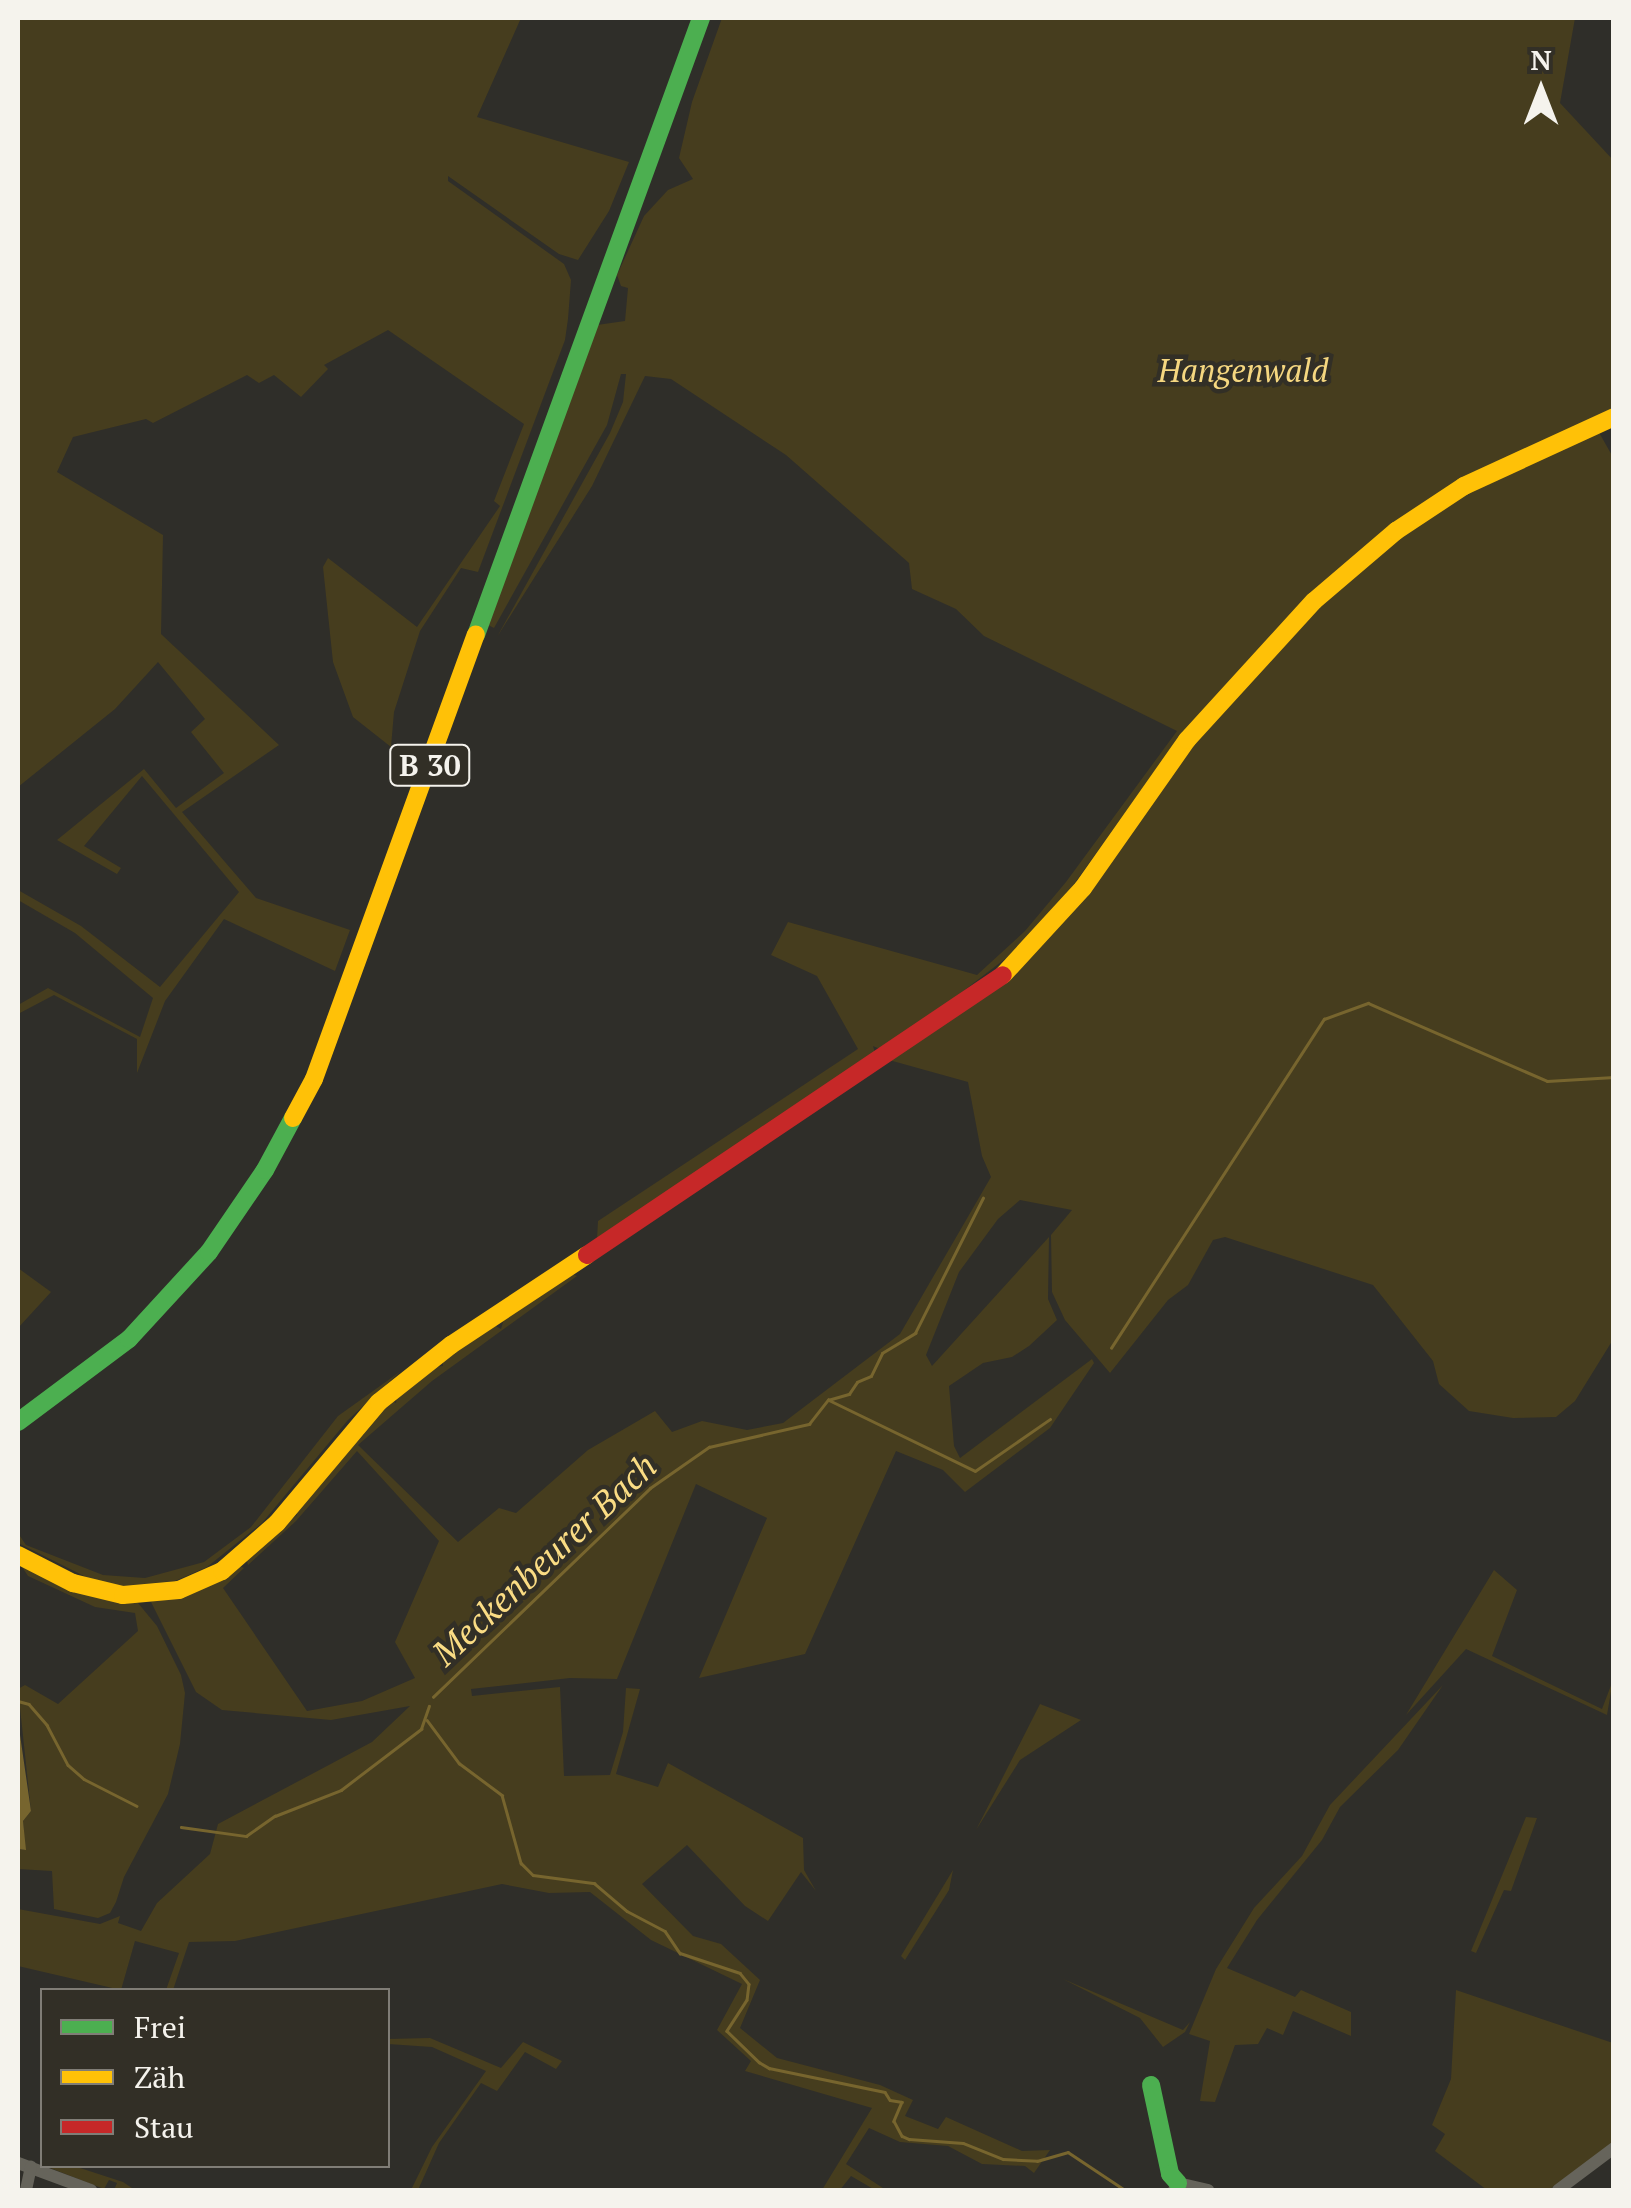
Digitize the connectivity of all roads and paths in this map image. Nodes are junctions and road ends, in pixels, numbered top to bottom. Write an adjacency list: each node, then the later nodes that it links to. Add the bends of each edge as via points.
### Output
1 (701, 18): 3 (street, B 30, via 314,1079 265,1170 209,1252 129,1339)
2 (1614, 418): 4 (street, via 1477,480 1396,531 1314,601 1186,740 1084,888 995,984 451,1346 379,1402 277,1523 222,1572 178,1590 124,1595 73,1582)
3 (18, 1422)
4 (18, 1555)
5 (1151, 2085): 8 (street)
6 (1614, 2148): 12 (street)
7 (24, 2165): 9 (street); 10 (street)
8 (1176, 2187): 11 (street)
9 (26, 2190)
10 (91, 2190)
11 (1208, 2190)
12 (1558, 2190)

